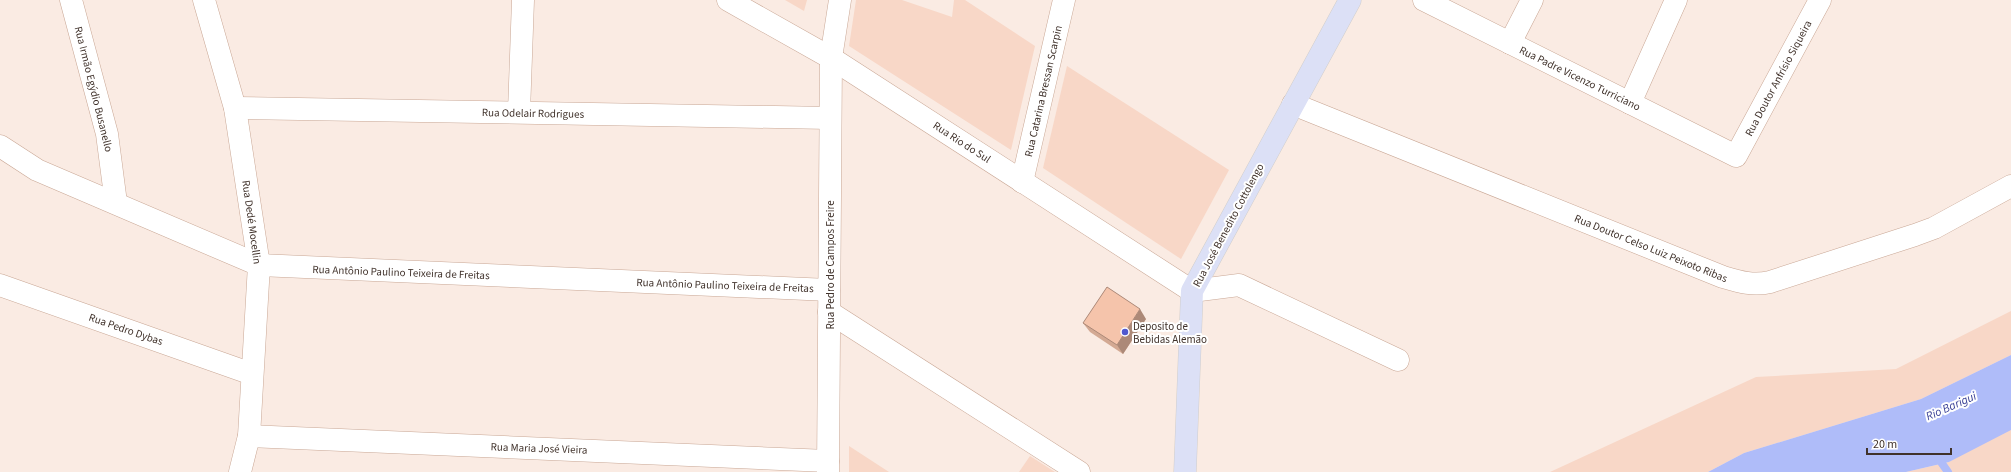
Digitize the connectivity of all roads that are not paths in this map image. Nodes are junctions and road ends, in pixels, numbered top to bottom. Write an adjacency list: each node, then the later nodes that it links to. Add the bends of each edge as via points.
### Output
1 (71, 0): 23 (street, Rua Irmão Egýdio Busanello, via 107,134)
2 (204, 0): 16 (street, Rua Dedé Mocellin)
3 (523, 0): 17 (street)
4 (728, 0): 13 (street, Rua Rio do Sul)
5 (840, 0): 13 (street, Rua Pedro de Campos Freire)
6 (1064, 0): 21 (street, Rua Catarina Bressan Scarpin)
7 (1350, 0): 15 (main road, Rua José Benedito Cottolengo)
8 (1424, 0): 12 (street, Rua Padre Vicenzo Turriciano)
9 (1532, 0): 12 (street)
10 (1676, 0): 14 (street)
11 (1820, 0): 20 (street, Rua Doutor Anfrísio Siqueira)
12 (1510, 43): 14 (street, Rua Padre Vicenzo Turriciano)
13 (831, 58): 18 (street, Rua Pedro de Campos Freire); 21 (street, Rua Rio do Sul)
14 (1630, 103): 20 (street, Rua Padre Vicenzo Turriciano)
15 (1293, 104): 22 (street, Rua Doutor Celso Luiz Peixoto Ribas, via 1723,278 1743,283 1770,282 1915,235 1934,228); 27 (main road, Rua José Benedito Cottolengo)
16 (235, 108): 17 (street, Rua Odelair Rodrigues); 24 (street, Rua Dedé Mocellin)
17 (519, 112): 18 (street, Rua Odelair Rodrigues)
18 (830, 118): 26 (street, Rua Pedro de Campos Freire)
19 (0, 146): 23 (street, Rua Antônio Paulino Teixeira de Freitas, via 37,170)
20 (1736, 156)
21 (1022, 182): 27 (street, Rua Rio do Sul)
22 (2011, 186)
23 (116, 203): 24 (street, Rua Antônio Paulino Teixeira de Freitas)
24 (259, 265): 26 (street, Rua Antônio Paulino Teixeira de Freitas); 30 (street, Rua Dedé Mocellin)
25 (0, 285): 30 (street, Rua Pedro Dybas)
26 (829, 290): 28 (street, Rua Pedro de Campos Freire)
27 (1192, 291): 29 (street, via 1239,285); 35 (main road, Rua José Benedito Cottolengo)
28 (829, 312): 32 (street, Rua Pedro de Campos Freire); 34 (street)
29 (1398, 360)
30 (252, 374): 31 (street, Rua Dedé Mocellin)
31 (249, 436): 32 (street, Rua Maria José Vieira); 33 (street, Rua Dedé Mocellin)
32 (828, 466)
33 (240, 472)
34 (1079, 472)
35 (1185, 472)

